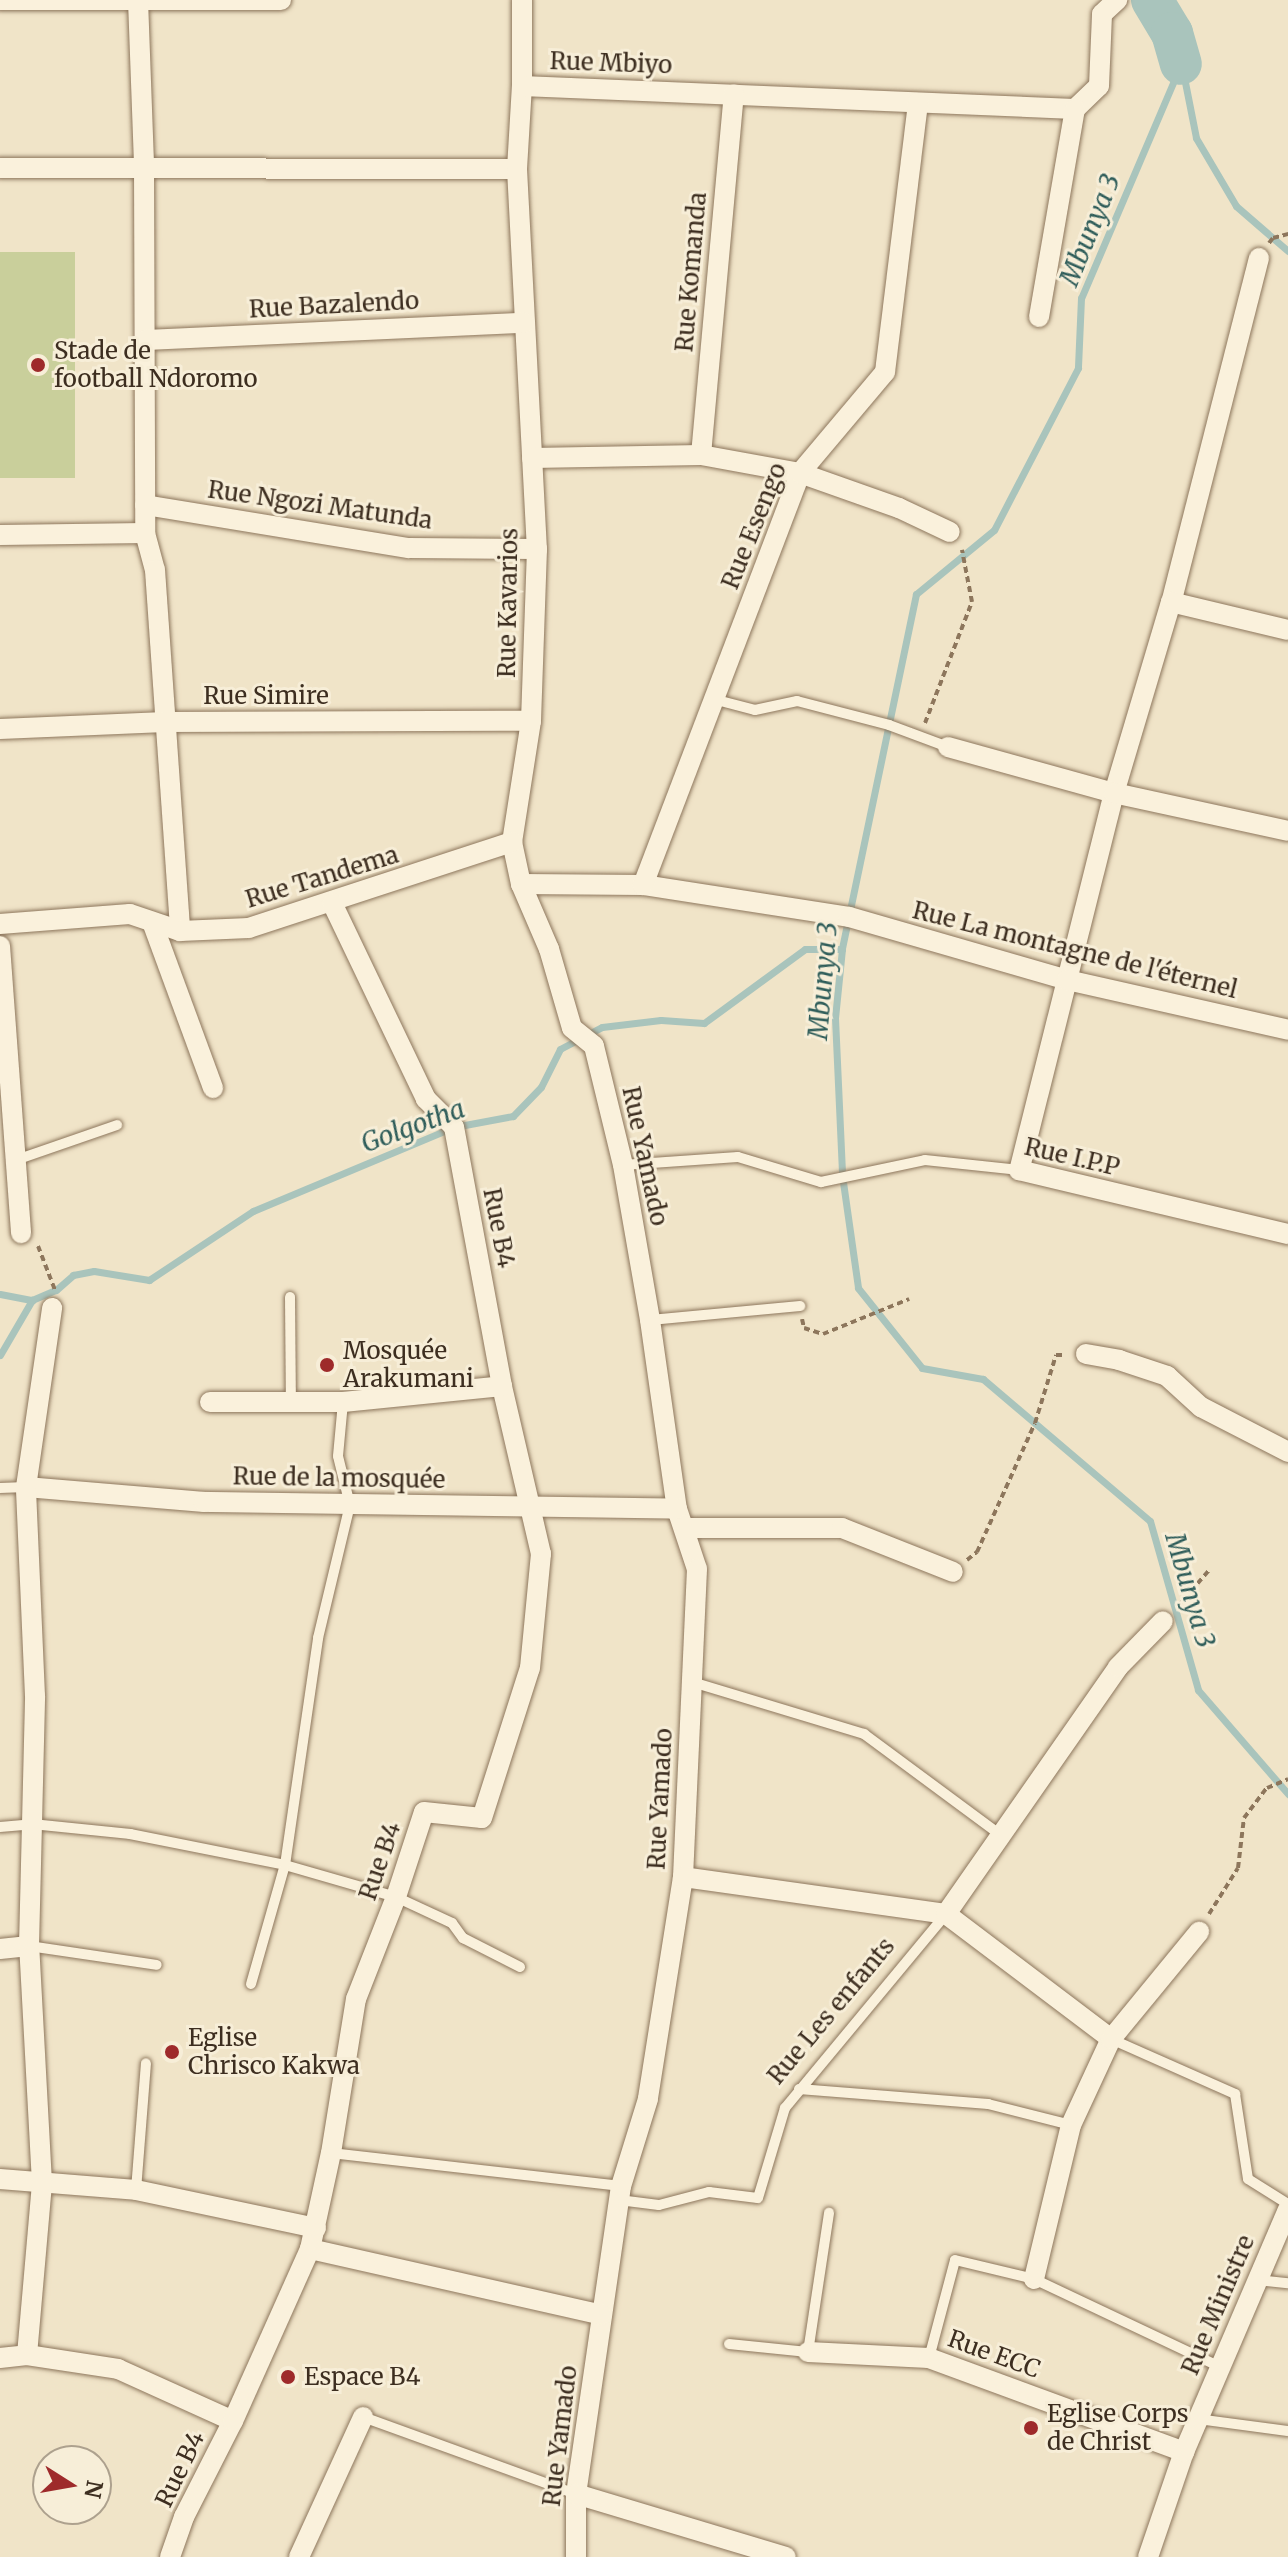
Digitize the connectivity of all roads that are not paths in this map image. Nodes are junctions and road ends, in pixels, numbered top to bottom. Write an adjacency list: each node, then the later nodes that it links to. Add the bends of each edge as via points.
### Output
1 (0, 0): 5 (street)
2 (281, 0): 5 (street)
3 (522, 0): 6 (street)
4 (1117, 0): 9 (street, via 1102,14 1099,86)
5 (138, 1): 10 (street)
6 (522, 86): 7 (street, Rue Mbiyo); 12 (street, Rue Mbiyo)
7 (734, 95): 8 (street, Rue Mbiyo); 17 (street, Rue Komanda)
8 (918, 103): 9 (street, Rue Mbiyo); 19 (street, Rue Esengo, via 885,372)
9 (1075, 109): 14 (street)
10 (144, 167): 11 (street); 12 (street); 16 (street)
11 (0, 168)
12 (517, 169): 15 (street, Rue Kavarios)
13 (1259, 258): 25 (street)
14 (1039, 317)
15 (525, 323): 16 (street, Rue Bazalendo); 18 (street, Rue Kavarios)
16 (145, 340): 20 (street)
17 (701, 455): 18 (street); 19 (street)
18 (532, 458): 24 (street, Rue Kavarios)
19 (800, 473): 21 (street); 27 (street, Rue Esengo)
20 (145, 505): 22 (street); 24 (street, Rue Ngozi Matunda, via 409,548)
21 (950, 532)
22 (145, 533): 23 (street); 29 (street, via 155,570)
23 (0, 535)
24 (537, 549): 28 (street, Rue Kavarios)
25 (1171, 602): 26 (street); 32 (street)
26 (1288, 630)
27 (713, 699): 31 (lane, via 755,710 797,701); 36 (street, Rue Esengo)
28 (531, 721): 29 (street, Rue Simire); 34 (street, Rue Kavarios)
29 (165, 722): 30 (street, Rue Simire); 40 (street)
30 (0, 729)
31 (948, 747): 32 (street)
32 (1114, 793): 33 (street); 42 (street)
33 (1288, 831)
34 (512, 842): 35 (street, Rue Kavarios); 37 (street, Rue Tandema)
35 (521, 884): 36 (street); 44 (street, Rue Kavarios, via 549,949 572,1028)
36 (643, 885): 42 (street, Rue La montagne de l'éternel, via 849,917)
37 (332, 903): 40 (street, Rue Tandema, via 249,928); 57 (street, Rue B4, via 426,1099 454,1127)
38 (152, 922): 39 (street, Rue Tandema, via 130,914); 40 (street, Rue Tandema); 45 (street)
39 (0, 924)
40 (180, 931)
41 (0, 946): 47 (street)
42 (1067, 980): 43 (street, Rue La montagne de l'éternel); 49 (street)
43 (1288, 1030)
44 (594, 1046): 48 (street, Rue Yamado)
45 (213, 1088)
46 (117, 1125): 47 (lane)
47 (16, 1160): 50 (street)
48 (623, 1165): 49 (lane, Rue I.P.P, via 738,1157 821,1182 925,1160); 55 (street, Rue Yamado)
49 (1019, 1170): 51 (street, Rue I.P.P)
50 (21, 1233)
51 (1288, 1234)
52 (290, 1297): 59 (lane)
53 (800, 1306): 55 (lane)
54 (52, 1308): 62 (street)
55 (650, 1320): 66 (street, Rue Yamado)
56 (1086, 1354): 61 (street, via 1167,1376 1201,1407)
57 (502, 1386): 60 (street); 65 (street, Rue B4)
58 (210, 1402): 59 (street)
59 (291, 1402): 60 (street)
60 (343, 1402): 64 (lane, via 338,1456)
61 (1288, 1452)
62 (26, 1487): 63 (lane, Rue de la mosquée); 64 (street, Rue de la mosquée, via 204,1502); 71 (street, via 35,1696)
63 (0, 1488)
64 (350, 1505): 65 (street, Rue de la mosquée); 74 (lane, via 318,1638)
65 (530, 1506): 66 (street, Rue de la mosquée); 76 (street, Rue B4, via 541,1554 530,1668 482,1818 424,1812)
66 (677, 1509): 67 (street, Rue Yamado)
67 (686, 1528): 68 (street, via 842,1528); 70 (street, Rue Yamado, via 697,1569)
68 (953, 1572)
69 (1163, 1621): 73 (street, Rue Les enfants, via 1118,1667)
70 (692, 1682): 73 (lane, via 864,1734); 75 (street, Rue Yamado)
71 (32, 1824): 72 (lane); 74 (lane, via 130,1834); 79 (street)
72 (0, 1827)
73 (1002, 1836): 77 (street, Rue Les enfants)
74 (285, 1865): 76 (lane); 83 (lane)
75 (683, 1877): 77 (street, Rue Les enfants); 92 (street, Rue Yamado, via 648,2099)
76 (396, 1897): 82 (lane, via 452,1923 463,1938); 88 (street, Rue B4, via 356,1999)
77 (946, 1914): 84 (street, Rue Les enfants); 86 (lane, Rue Les enfants)
78 (1199, 1932): 84 (street)
79 (29, 1946): 80 (street); 81 (lane); 90 (street)
80 (0, 1949)
81 (157, 1965)
82 (520, 1967)
83 (251, 1984)
84 (1111, 2039): 87 (street); 93 (lane, via 1235,2094 1248,2179)
85 (146, 2063): 91 (lane)
86 (799, 2089): 87 (lane, via 988,2104); 92 (lane, Rue Les enfants, via 785,2108 758,2198 709,2192 659,2205)
87 (1071, 2125): 97 (street)
88 (331, 2153): 92 (lane); 95 (street, Rue B4)
89 (0, 2179): 90 (street)
90 (42, 2183): 91 (street); 103 (street)
91 (136, 2190): 95 (street)
92 (620, 2193): 100 (street, Rue Yamado)
93 (1288, 2206): 98 (street, Rue Ministre)
94 (829, 2213): 102 (lane)
95 (316, 2228): 96 (street, Rue B4)
96 (310, 2249): 100 (street); 109 (street, Rue B4)
97 (1034, 2279): 105 (lane, via 955,2260); 106 (lane)
98 (1257, 2280): 99 (lane); 106 (street, Rue Ministre)
99 (1288, 2283)
100 (602, 2315): 112 (street, Rue Yamado)
101 (729, 2344): 102 (lane, Rue ECC)
102 (808, 2352): 105 (street, Rue ECC)
103 (27, 2355): 104 (street); 109 (street, via 118,2369)
104 (0, 2358)
105 (929, 2358): 111 (street, Rue ECC)
106 (1220, 2367): 108 (street, Rue Ministre)
107 (363, 2417): 112 (lane); 114 (street)
108 (1198, 2419): 110 (lane); 111 (street, Rue Ministre)
109 (233, 2421): 113 (street, Rue B4, via 184,2517)
110 (1288, 2431)
111 (1184, 2452): 117 (street, Rue Ministre)
112 (576, 2494): 115 (street, Rue Yamado); 116 (street)
113 (170, 2557)
114 (299, 2557)
115 (576, 2557)
116 (786, 2557)
117 (1148, 2557)

